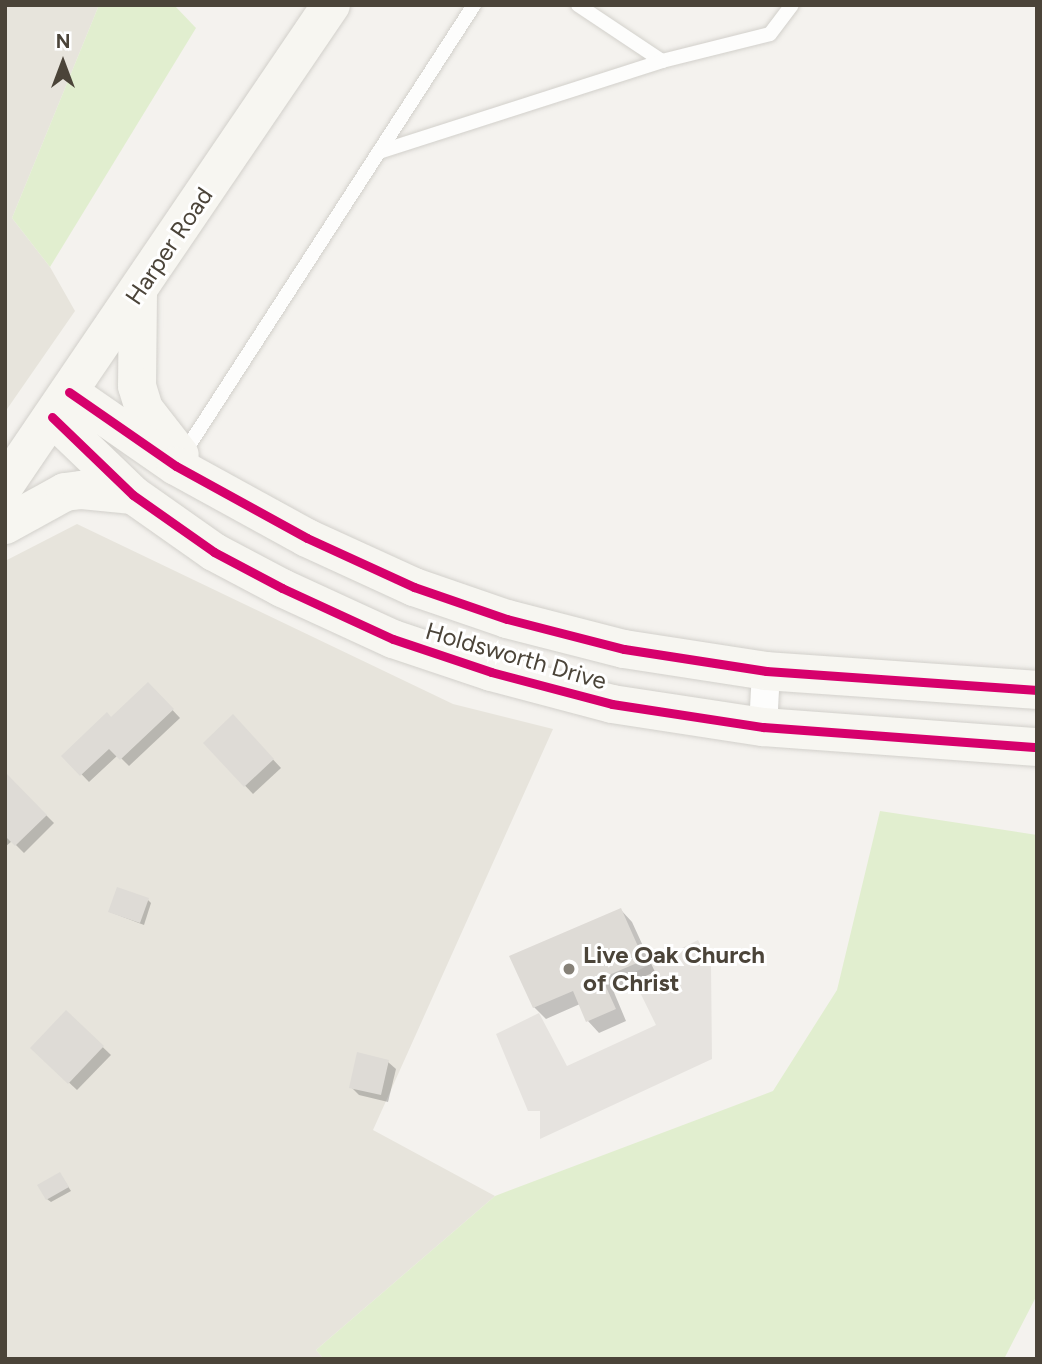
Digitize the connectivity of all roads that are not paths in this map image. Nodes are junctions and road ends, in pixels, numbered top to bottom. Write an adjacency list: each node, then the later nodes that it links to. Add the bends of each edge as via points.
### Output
1 (331, 5): 7 (main road, Harper Road)
2 (474, 5): 6 (lane)
3 (578, 5): 5 (lane)
4 (792, 5): 5 (lane, via 770,34)
5 (662, 61): 6 (lane)
6 (379, 152): 9 (lane)
7 (138, 292): 8 (main road, Harper Road); 9 (main road, via 138,391 148,415)
8 (60, 405): 9 (main road, Holdsworth Drive); 10 (main road, Harper Road); 11 (main road, Holdsworth Drive)
9 (185, 467): 13 (main road, Holdsworth Drive, via 307,538 414,587 507,619 624,649)
10 (5, 485)
11 (133, 495): 12 (main road, via 65,492); 15 (main road, Holdsworth Drive, via 214,552 393,639 491,672 612,704)
12 (5, 525)
13 (766, 671): 14 (main road, Holdsworth Drive); 15 (street)
14 (1037, 690)
15 (763, 727): 16 (main road, Holdsworth Drive)
16 (1037, 747)

